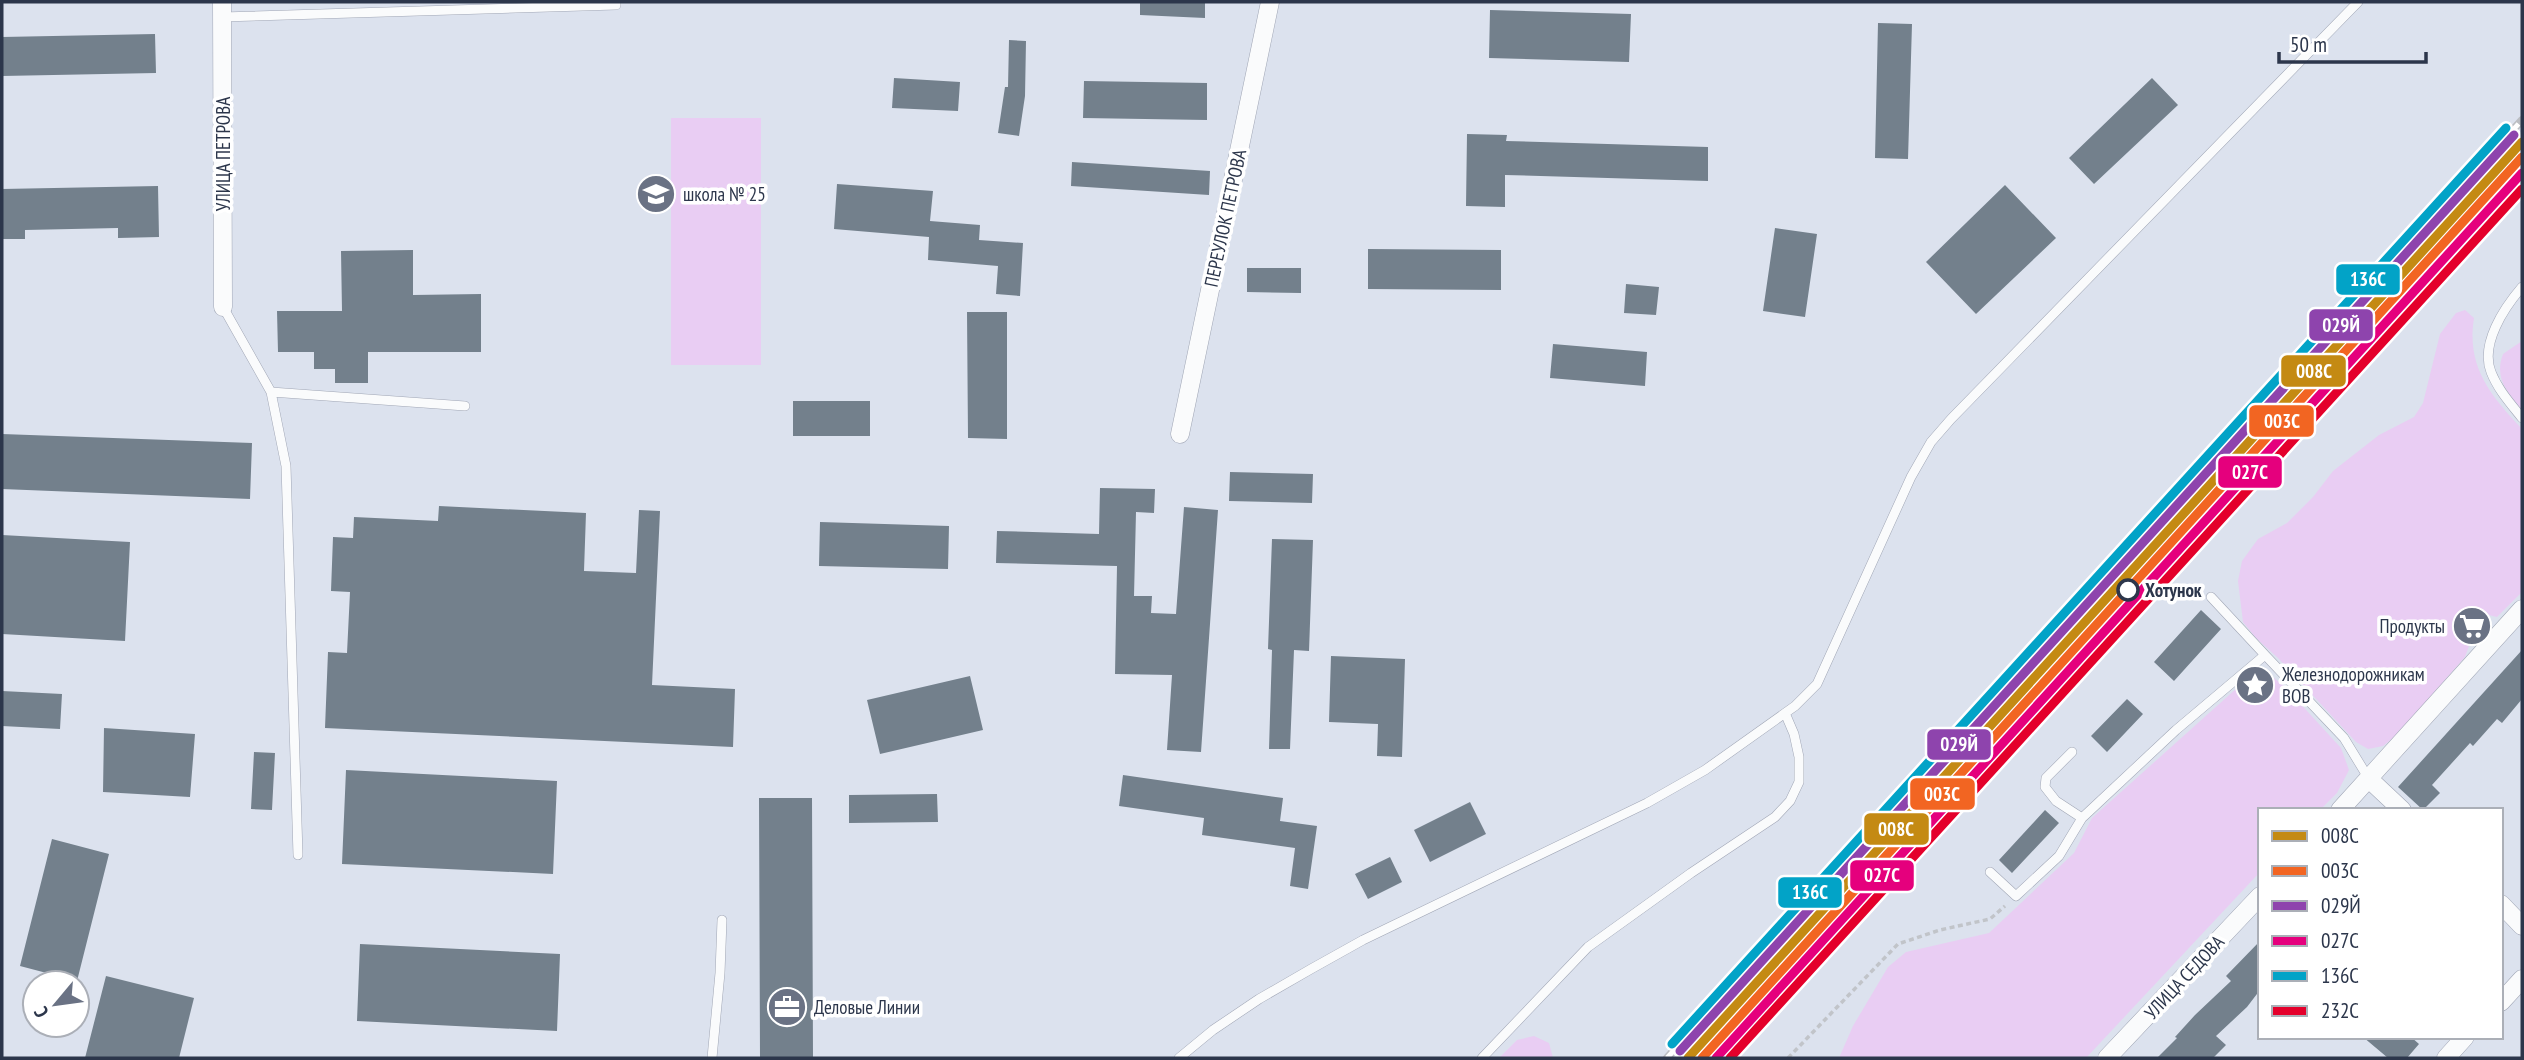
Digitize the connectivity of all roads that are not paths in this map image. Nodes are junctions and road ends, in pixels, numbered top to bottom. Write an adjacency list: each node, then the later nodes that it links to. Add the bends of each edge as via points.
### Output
1 (617, 2): 4 (lane)
2 (1270, 2): 10 (street, ПЕРЕУЛОК ПЕТРОВА)
3 (2358, 2): 14 (lane, via 1931,442 1816,684)
4 (222, 10): 6 (street, УЛИЦА ПЕТРОВА)
5 (2522, 287): 9 (lane, via 2498,322 2488,351 2490,370)
6 (223, 307): 7 (lane)
7 (271, 392): 8 (lane); 20 (lane, via 286,466)
8 (466, 406)
9 (2522, 418)
10 (1180, 434)
11 (2211, 597): 13 (lane)
12 (2522, 608): 16 (street)
13 (2265, 655): 16 (lane, via 2344,738); 19 (lane)
14 (1785, 713): 30 (lane, via 1705,770 1647,803 1363,940 1301,975 1213,1030); 31 (lane, via 1799,757 1799,782 1790,801 1775,817 1588,947)
15 (2072, 752): 19 (lane, via 2046,778 2045,787 2056,801)
16 (2369, 779): 17 (street); 18 (street)
17 (2342, 808)
18 (2400, 808)
19 (2082, 818): 21 (lane, via 2059,856 2016,896)
20 (298, 855)
21 (1990, 872)
22 (2258, 898): 32 (street, УЛИЦА СЕДОВА)
23 (2503, 906): 25 (street)
24 (722, 920): 29 (lane)
25 (2522, 926)
26 (2522, 979): 27 (street)
27 (2503, 1000)
28 (2463, 1039): 33 (street)
29 (712, 1058)
30 (1179, 1058)
31 (1482, 1058)
32 (2107, 1058)
33 (2446, 1058)

